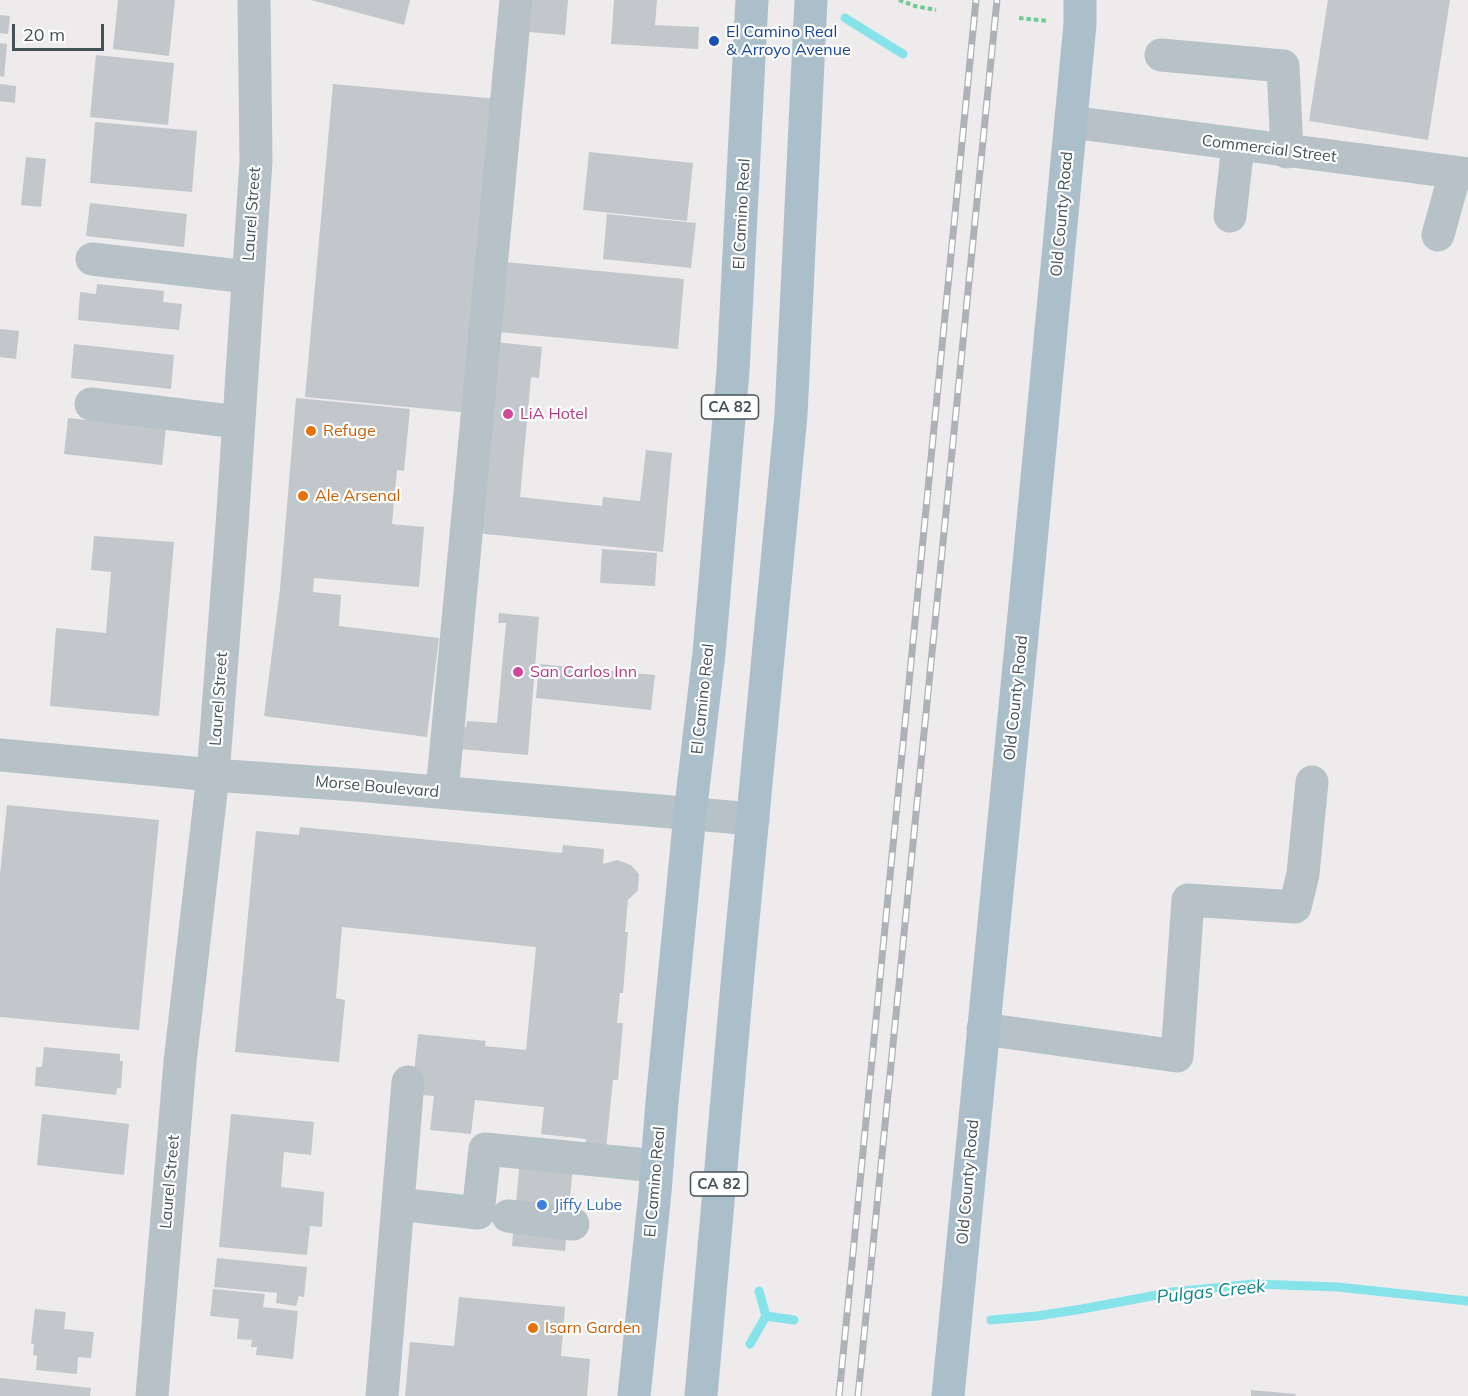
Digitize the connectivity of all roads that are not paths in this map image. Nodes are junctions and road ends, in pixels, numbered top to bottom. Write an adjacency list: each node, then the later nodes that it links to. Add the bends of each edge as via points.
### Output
1 (254, 0): 14 (street, Laurel Street, via 256,160)
2 (516, 0): 20 (street)
3 (752, 0): 21 (main road, El Camino Real / CA 82, via 733,371 709,653)
4 (811, 0): 22 (main road, CA 82, via 791,415)
5 (1080, 0): 7 (main road, Old County Road)
6 (1161, 55): 9 (street, via 1283,66)
7 (1071, 123): 8 (street, Commercial Street); 23 (main road, Old County Road)
8 (1238, 145): 9 (street, Commercial Street); 11 (street)
9 (1287, 152): 10 (street, Commercial Street)
10 (1461, 173): 12 (street)
11 (1230, 216)
12 (1438, 235)
13 (92, 259): 14 (street)
14 (248, 277): 16 (street, Laurel Street)
15 (92, 404): 16 (street)
16 (238, 422): 18 (street, Laurel Street)
17 (0, 755): 18 (street, Morse Boulevard)
18 (213, 775): 20 (street, Morse Boulevard); 29 (street, Laurel Street, via 180,1062)
19 (1312, 782): 23 (street, via 1303,874 1295,907 1188,900 1177,1056)
20 (442, 792): 21 (street, Morse Boulevard)
21 (690, 813): 22 (street, Morse Boulevard); 25 (main road, El Camino Real / CA 82)
22 (753, 819): 32 (main road, CA 82)
23 (983, 1029): 33 (main road, Old County Road)
24 (408, 1082): 26 (street)
25 (657, 1166): 26 (street, via 485,1149 478,1213); 31 (main road, El Camino Real / CA 82)
26 (398, 1204): 30 (street)
27 (508, 1216): 28 (street)
28 (573, 1224)
29 (152, 1396)
30 (382, 1396)
31 (633, 1396)
32 (700, 1396)
33 (948, 1396)

